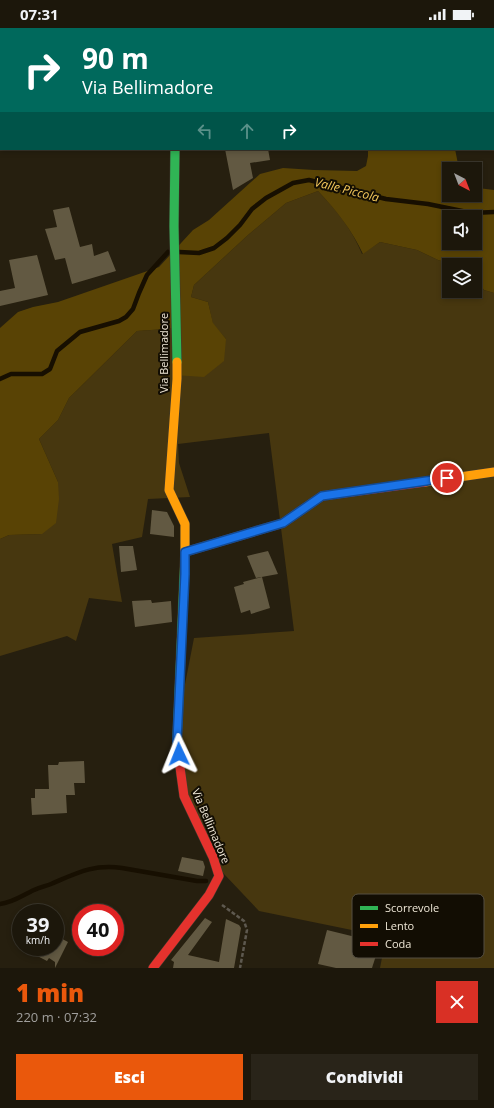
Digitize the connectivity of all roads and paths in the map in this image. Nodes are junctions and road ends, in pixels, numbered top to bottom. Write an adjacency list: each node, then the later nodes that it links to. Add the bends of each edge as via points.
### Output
1 (175, 150): 3 (street, Via Bellimadore, via 177,379 169,490 185,524)
2 (494, 472): 3 (street, via 322,496 283,523)
3 (185, 552): 4 (street, Via Bellimadore, via 177,741 184,796 213,857 219,876)
4 (208, 895): 5 (street, Via Bellimadore); 6 (path, via 244,921 247,930)
5 (153, 968)
6 (240, 968)

